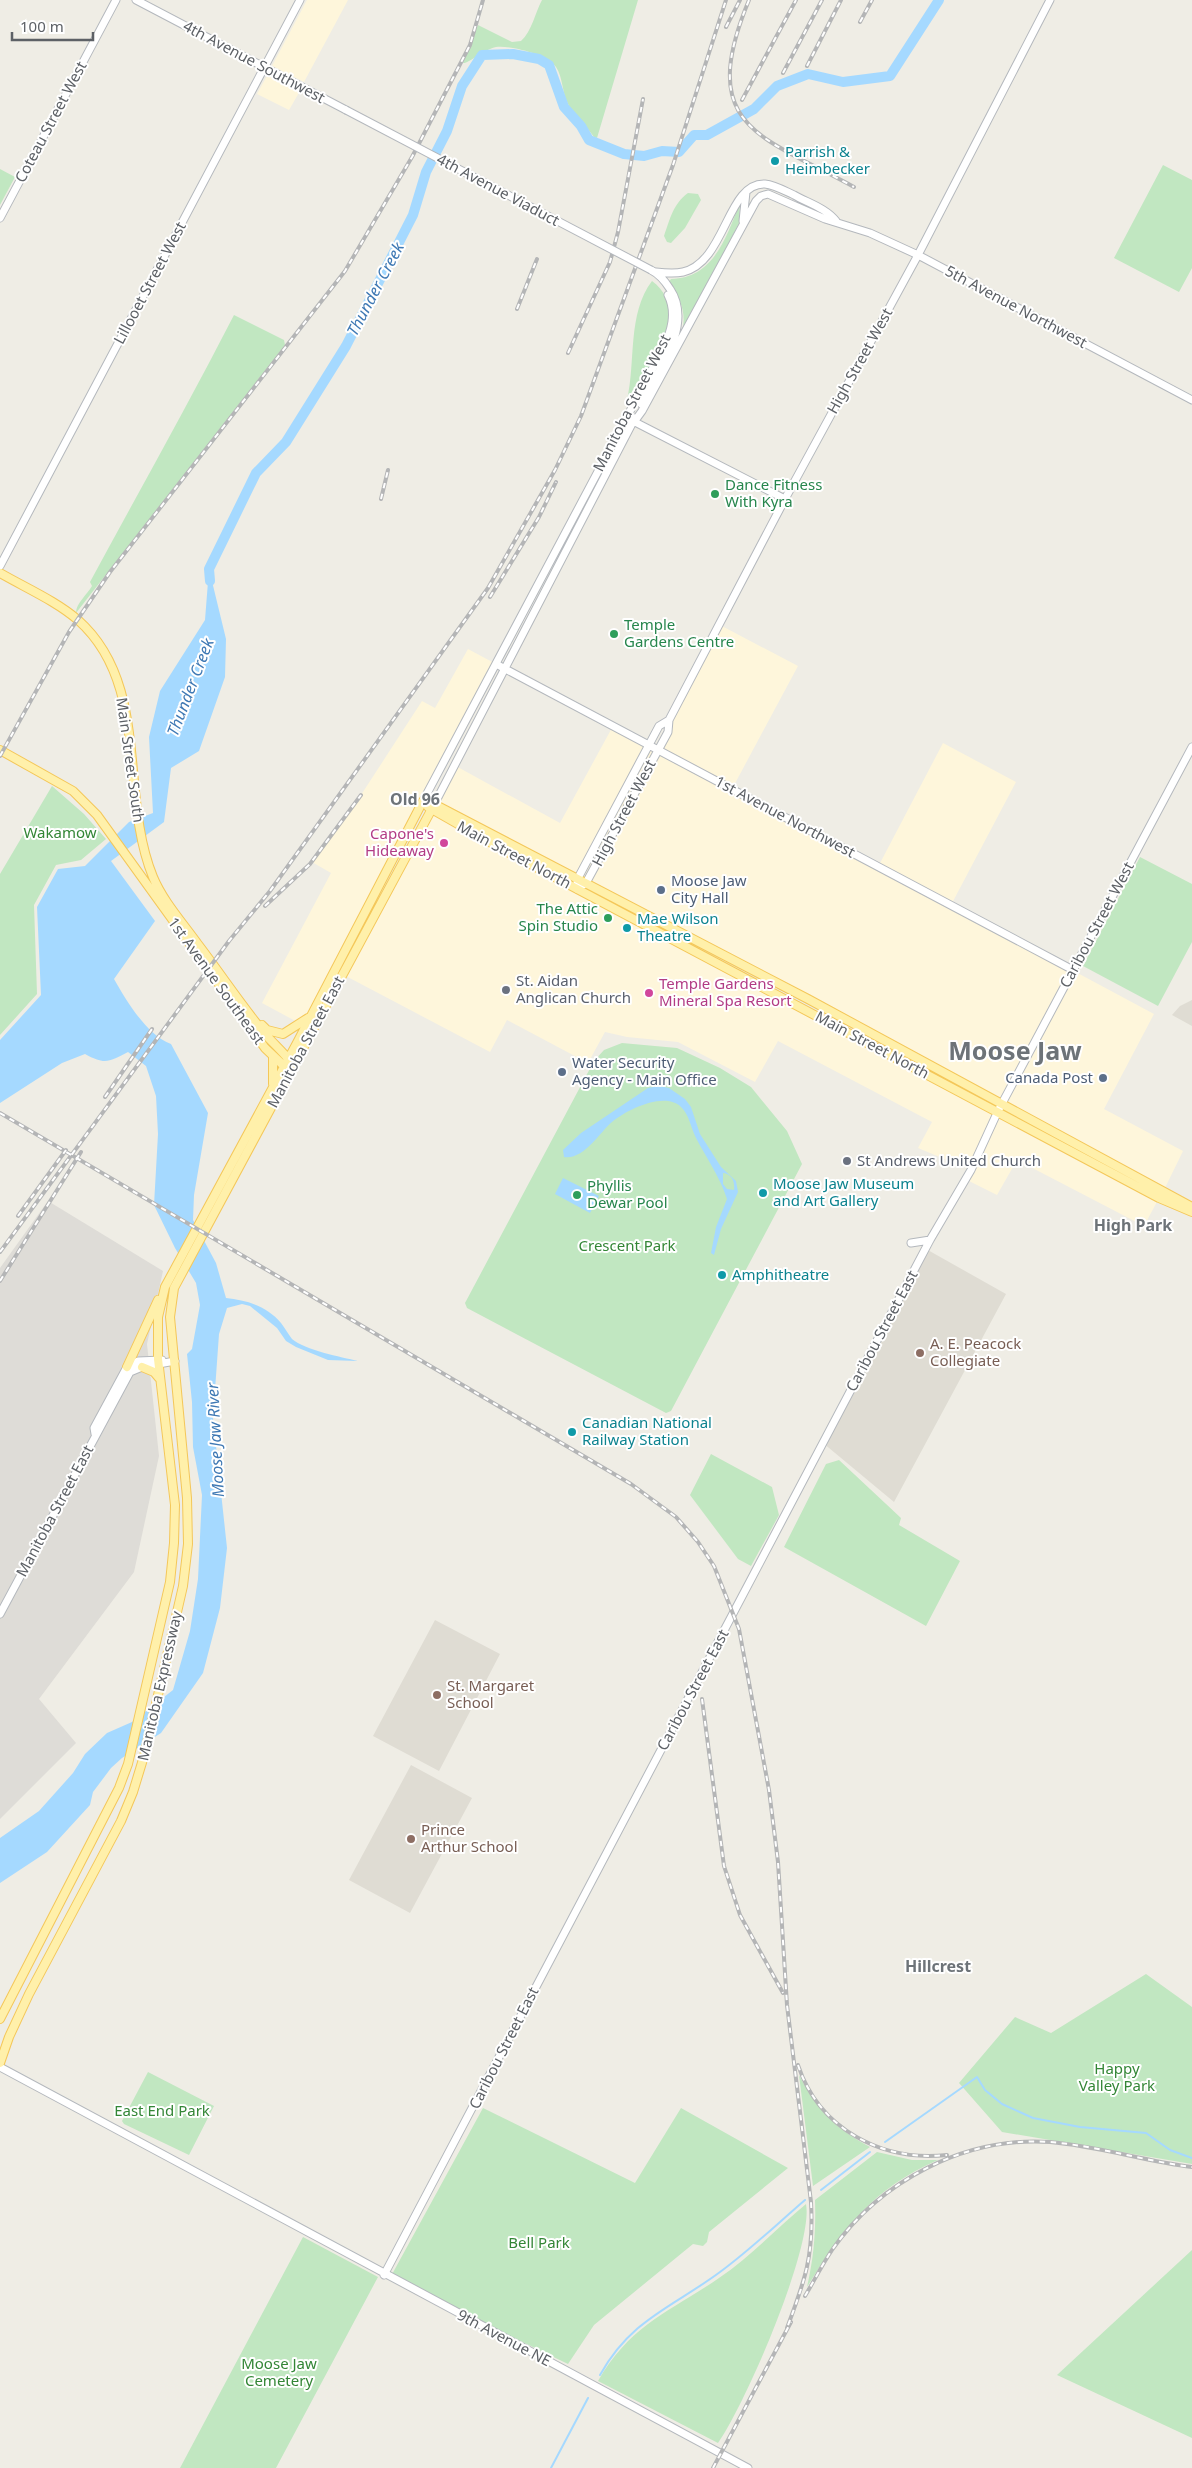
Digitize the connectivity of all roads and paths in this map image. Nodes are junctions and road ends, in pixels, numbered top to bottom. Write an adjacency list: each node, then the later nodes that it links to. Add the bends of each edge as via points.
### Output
1 (116, 0): 8 (street, Coteau Street West)
2 (136, 0): 5 (street, 4th Avenue Southwest)
3 (300, 0): 5 (street, Lillooet Street West)
4 (1050, 0): 11 (street, High Street West)
5 (264, 67): 6 (street, 4th Avenue Southwest); 17 (street, Lillooet Street West)
6 (346, 110): 12 (street, 4th Avenue Viaduct, bridge)
7 (746, 191): 9 (street, 5th Avenue Northwest, via 761,184 777,187 829,213); 10 (street); 12 (street, via 714,248 702,262 682,273)
8 (0, 218)
9 (836, 221): 10 (street, 5th Avenue Northwest, via 765,194 758,199); 11 (street, 5th Avenue Northwest)
10 (741, 229): 15 (street)
11 (918, 255): 13 (street, 5th Avenue Northwest); 16 (street, High Street West)
12 (653, 271): 14 (street, Manitoba Street West, via 670,299 672,323 663,349); 15 (street, Manitoba Street West, via 673,293 678,306 678,322 666,357)
13 (1192, 400)
14 (626, 417): 15 (street); 19 (street, Manitoba Street West)
15 (634, 422): 16 (street); 20 (street, Manitoba Street West)
16 (784, 499): 21 (street, High Street West)
17 (0, 566)
18 (0, 573): 31 (main road, Main Street South, via 77,620 107,658 126,710 142,844 154,880)
19 (496, 664): 20 (street, 1st Avenue Northwest); 26 (street, Manitoba Street West)
20 (505, 669): 22 (street, 1st Avenue Northwest); 27 (street, Manitoba Street West)
21 (669, 720): 22 (street, High Street West, via 659,726); 25 (street, High Street West, via 668,732)
22 (649, 745): 25 (street, 1st Avenue Northwest); 28 (street, High Street West)
23 (1192, 746): 32 (street, Caribou Street West)
24 (0, 750): 35 (main road, 1st Avenue Southeast, via 73,791 106,827)
25 (658, 750): 29 (street, High Street West); 32 (street, 1st Avenue Northwest)
26 (423, 801): 27 (main road, Main Street North); 33 (main road, Manitoba Street East)
27 (432, 807): 28 (main road, Main Street North); 30 (main road, Main Street North); 38 (main road, Manitoba Street East)
28 (578, 878): 29 (main road, Main Street North); 30 (street, High Street West)
29 (586, 882): 30 (street, High Street West); 40 (main road, Main Street North, via 808,999)
30 (577, 889): 40 (main road, Main Street North)
31 (170, 907): 34 (main road, 1st Avenue Southeast)
32 (1073, 970): 40 (street, Caribou Street West)
33 (312, 1015): 34 (main road, via 283,1034 267,1030); 36 (main road, Manitoba Street East)
34 (256, 1021): 36 (main road, 1st Avenue Southeast)
35 (273, 1056): 37 (main road, 1st Avenue Southeast); 39 (main road)
36 (288, 1059): 37 (main road, Manitoba Street East); 38 (main road, 1st Avenue Southeast)
37 (284, 1066): 38 (main road); 39 (main road, Manitoba Street East)
38 (294, 1066): 43 (main road, Manitoba Street East)
39 (272, 1088): 43 (main road, Manitoba Street East)
40 (1000, 1108): 41 (main road, Main Street North); 42 (main road, Main Street North, via 1160,1198); 44 (street, Caribou Street East, via 971,1170)
41 (1192, 1207)
42 (1192, 1212)
43 (208, 1216): 46 (main road, Manitoba Street East)
44 (930, 1240): 45 (street); 58 (street, Caribou Street East)
45 (911, 1242)
46 (174, 1278): 47 (main road, Manitoba Expressway); 49 (main road, Manitoba Expressway, via 170,1317)
47 (165, 1287): 48 (main road, Manitoba Expressway, via 158,1317); 50 (main road)
48 (158, 1362): 49 (street); 50 (street, via 138,1361); 51 (street); 52 (main road, Manitoba Expressway)
49 (175, 1362): 56 (main road, Manitoba Expressway, via 188,1544 183,1586 144,1756 134,1792 121,1821 21,2009)
50 (127, 1367): 53 (street, Manitoba Street East, via 94,1428)
51 (142, 1367): 52 (main road, via 154,1372); 53 (street, Manitoba Street East, via 130,1372 100,1431)
52 (160, 1380): 55 (main road, Manitoba Expressway, via 175,1505 174,1543 170,1582 128,1764 97,1834)
53 (95, 1434): 54 (street, Manitoba Street East)
54 (0, 1614)
55 (0, 2019)
56 (0, 2063)
57 (0, 2067): 58 (street, 9th Avenue NE, via 152,2146 187,2169)
58 (384, 2275): 59 (street, 9th Avenue NE)
59 (748, 2468)

